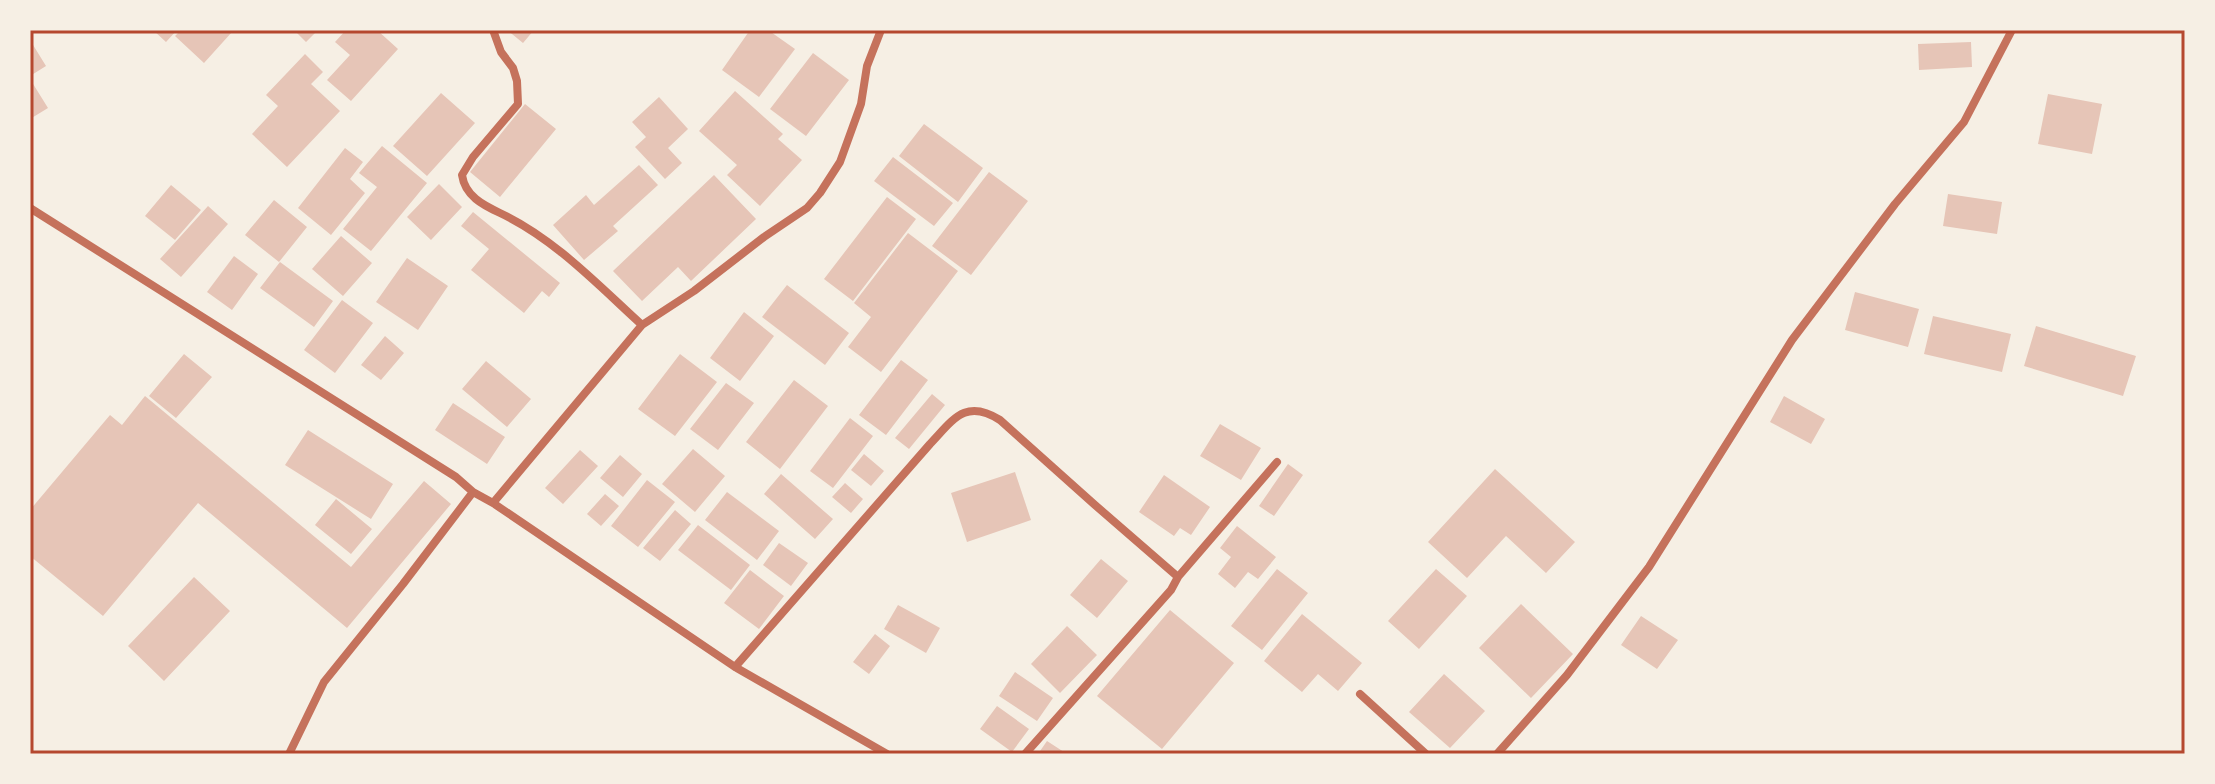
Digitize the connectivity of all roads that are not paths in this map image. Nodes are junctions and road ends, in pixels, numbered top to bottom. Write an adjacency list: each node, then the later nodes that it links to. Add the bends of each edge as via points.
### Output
1 (493, 30): 5 (street, via 513,68 518,104 462,175 467,191 554,246)
2 (881, 30): 5 (street, via 840,162 820,193 807,208)
3 (2012, 30): 16 (street, via 1964,122 1792,340 1649,567 1567,675)
4 (30, 208): 7 (street)
5 (642, 325): 8 (street)
6 (1277, 462): 9 (street)
7 (473, 492): 8 (street); 12 (street, via 324,682)
8 (493, 503): 10 (street)
9 (1178, 577): 10 (street, via 1000,420 976,410 953,419); 14 (street)
10 (735, 667): 13 (street)
11 (1360, 694): 15 (street)
12 (289, 754)
13 (887, 754)
14 (1025, 754)
15 (1426, 754)
16 (1497, 754)

